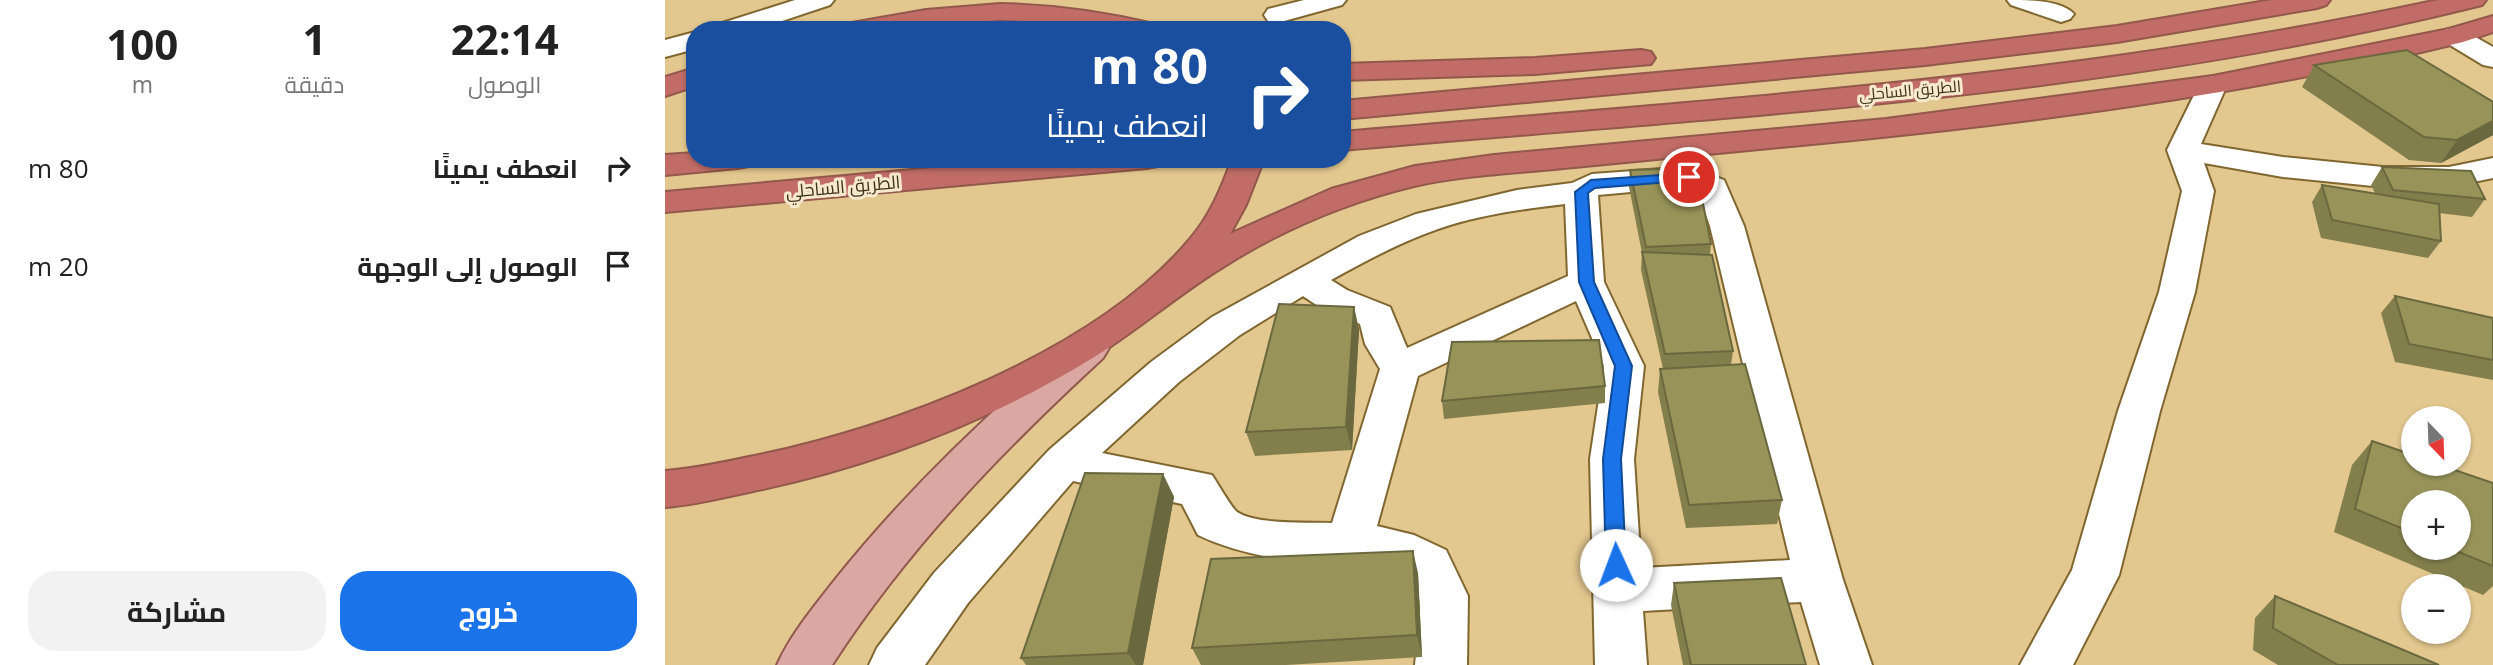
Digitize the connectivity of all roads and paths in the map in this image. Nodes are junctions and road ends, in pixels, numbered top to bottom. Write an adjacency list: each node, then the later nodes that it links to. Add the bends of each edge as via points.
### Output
1 (764, 0): 11 (street)
2 (821, 0): 12 (street)
3 (914, 0): 13 (highway)
4 (1097, 0): 16 (highway)
5 (1333, 0): 10 (street)
6 (2317, 0): 26 (highway, الطريق الساحلي)
7 (2473, 0): 26 (highway, الطريق الساحلي, via 2327,32 2153,61 1941,88)
8 (2071, 13): 9 (highway)
9 (2010, 14): 18 (highway)
10 (1277, 15)
11 (726, 21)
12 (756, 21)
13 (858, 21)
14 (909, 21): 15 (highway, via 1005,12)
15 (1105, 21)
16 (1126, 21)
17 (2493, 24): 19 (highway)
18 (1937, 30)
19 (2453, 36): 23 (street); 25 (highway)
20 (1862, 37): 24 (highway, via 1535,66)
21 (686, 42): 22 (street)
22 (665, 48)
23 (2493, 59)
24 (1351, 72)
25 (2213, 85): 29 (street); 39 (highway, via 1886,128 1415,176 1343,196 1270,226 1211,258)
26 (1700, 94): 27 (highway, الطريق الساحلي); 28 (highway, الطريق الساحلي)
27 (1351, 110)
28 (1351, 140)
29 (2183, 150): 34 (street, via 2383,177 2449,177); 51 (street, via 2198,191 2177,292 2095,575)
30 (686, 163): 31 (highway)
31 (665, 165)
32 (1046, 168): 36 (highway, الطريق الساحلي)
33 (1245, 168): 39 (highway, via 1235,197 1202,248)
34 (2493, 168)
35 (1581, 192): 37 (street, via 1517,200 1428,221 1371,244); 38 (street); 44 (street, via 1591,184 1689,177 1712,187 1727,226)
36 (665, 202)
37 (1303, 280): 40 (street, via 1334,299 1377,316 1384,344); 41 (street, via 1226,326 1164,372)
38 (1586, 282): 40 (street); 45 (street, via 1624,366 1612,459)
39 (1131, 314): 42 (highway, via 1026,380 916,429 794,467); 46 (main road, via 1017,412 919,515 838,611)
40 (1400, 368): 43 (street)
41 (1065, 462): 43 (street, via 1196,488 1212,510 1214,522 1238,533); 47 (street, via 951,588)
42 (665, 489)
43 (1349, 544): 48 (street, via 1387,546 1429,564 1444,596)
44 (1819, 580): 45 (street); 50 (street)
45 (1617, 591): 49 (street)
46 (803, 665)
47 (895, 665)
48 (1441, 665)
49 (1621, 665)
50 (1846, 665)
51 (2046, 665)

